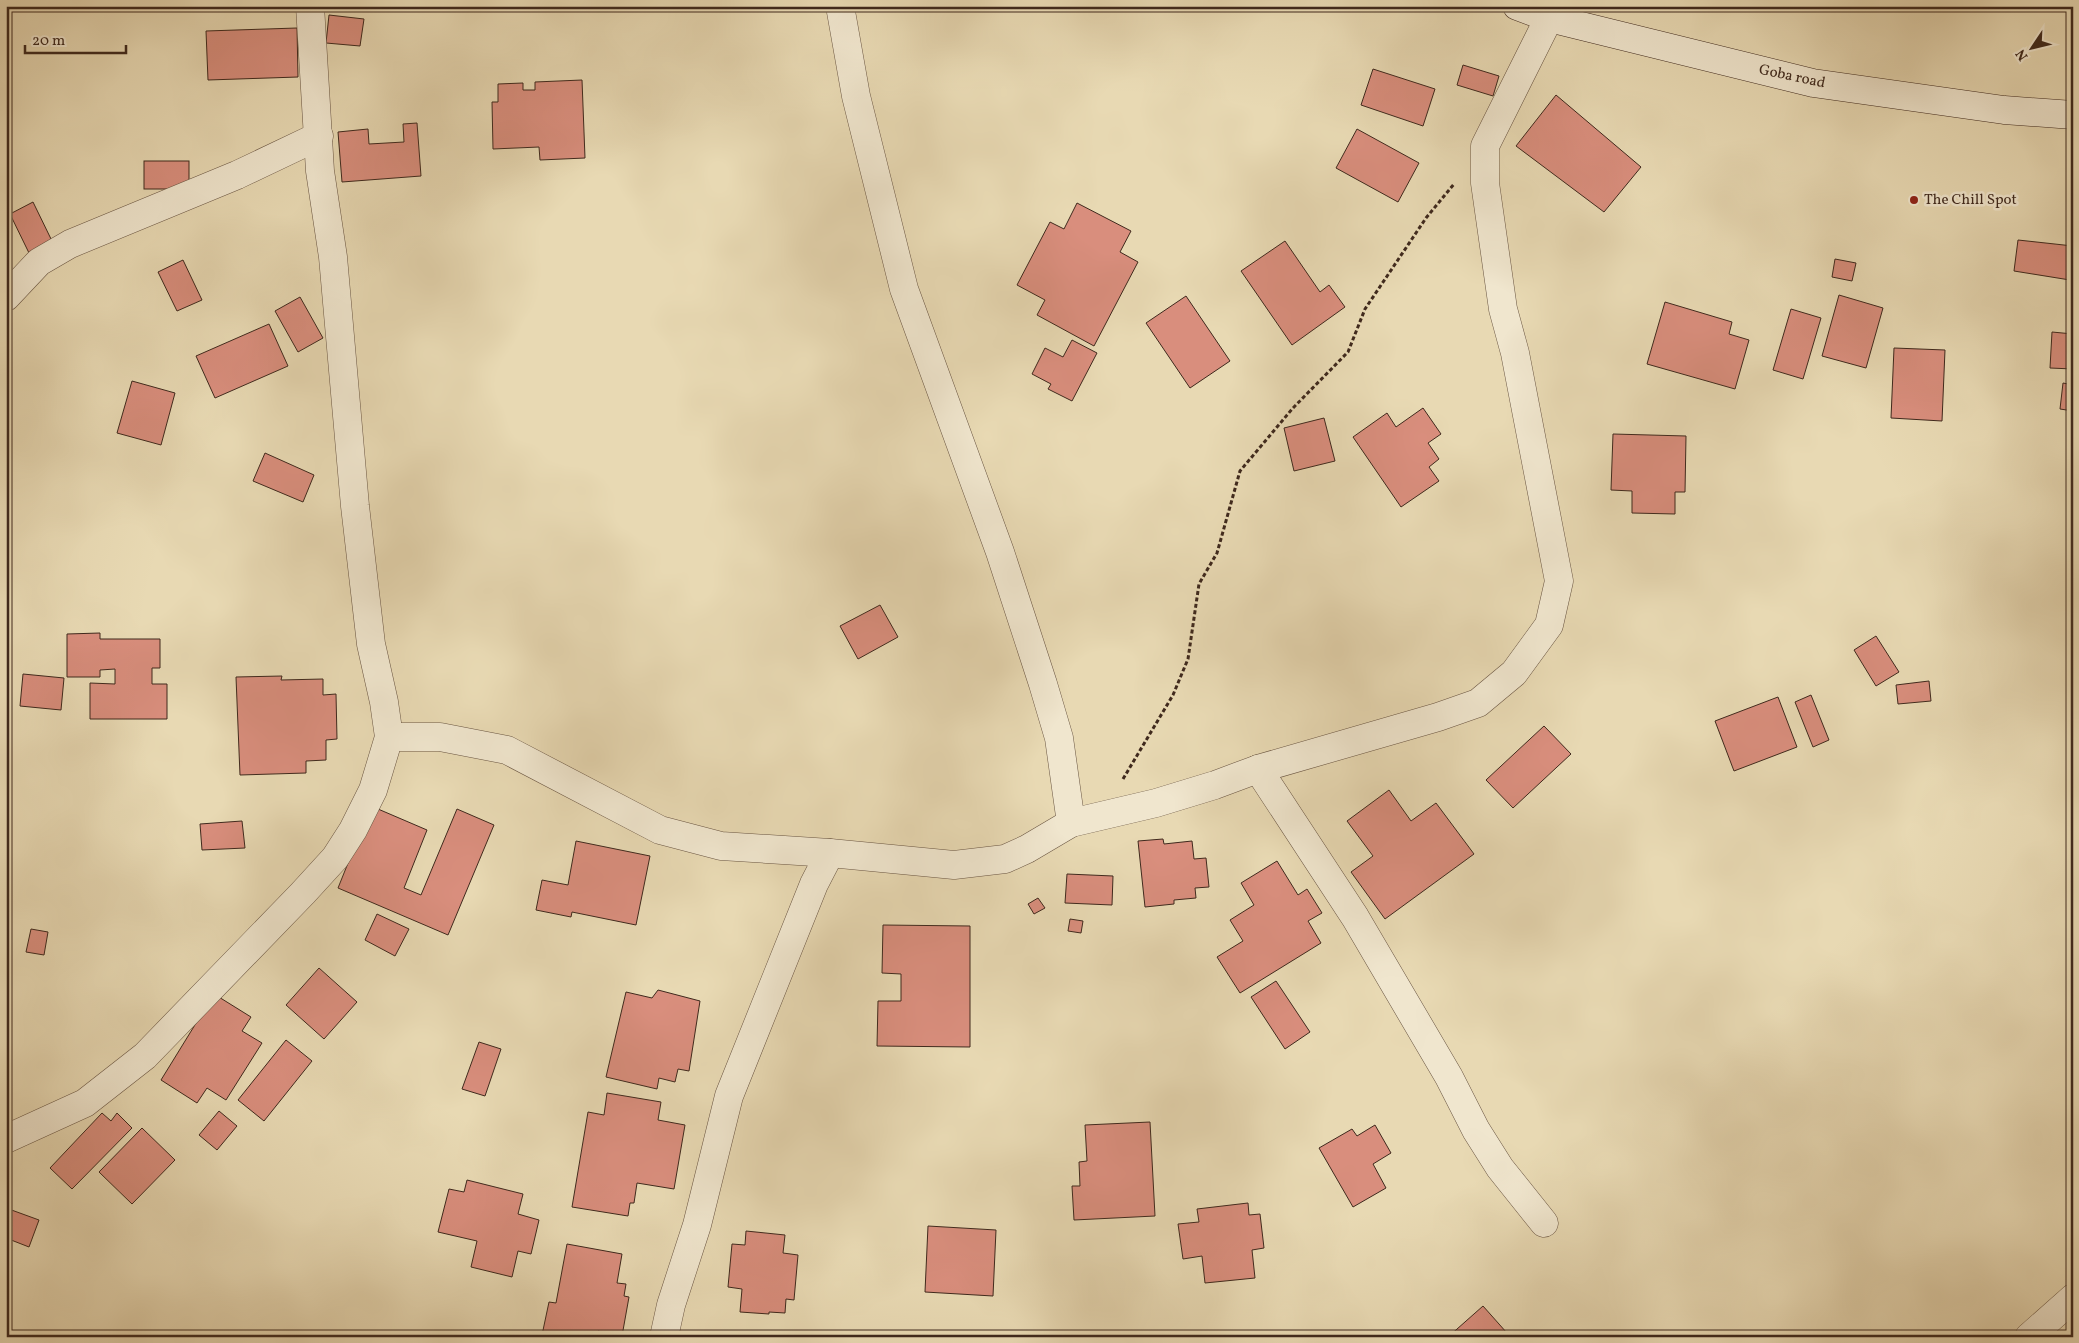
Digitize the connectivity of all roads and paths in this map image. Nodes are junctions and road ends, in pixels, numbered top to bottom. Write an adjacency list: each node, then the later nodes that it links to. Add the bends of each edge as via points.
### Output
1 (310, 6): 6 (street)
2 (840, 6): 11 (street, via 856,96 904,289 1000,552)
3 (1517, 6): 4 (street, Goba road)
4 (1549, 18): 5 (street, Goba road, via 1813,83 2004,110); 7 (street)
5 (2073, 115)
6 (319, 136): 8 (street, via 236,175 70,244 39,262); 9 (street, via 320,171 333,257 344,402 371,644)
7 (1485, 146): 10 (street, via 1485,182 1503,309 1515,354 1558,581 1549,625 1514,673 1478,703); 11 (path, via 1426,218 1366,309 1348,352 1293,408 1240,471 1217,553 1199,584 1188,659 1173,695 1121,783)
8 (6, 297)
9 (389, 736): 12 (street, via 440,737 507,750 660,830 720,846); 13 (street, via 373,790 353,830 335,858 303,894 145,1056 85,1103)
10 (1258, 769): 11 (street, via 1156,804); 14 (street, via 1355,917 1449,1076 1476,1130 1500,1168)
11 (1083, 820): 12 (street, via 1005,860 954,864)
12 (830, 853): 16 (street, via 814,884 728,1096 697,1225)
13 (6, 1139)
14 (1544, 1223)
15 (2073, 1298): 17 (street)
16 (664, 1337)
17 (2029, 1337)

